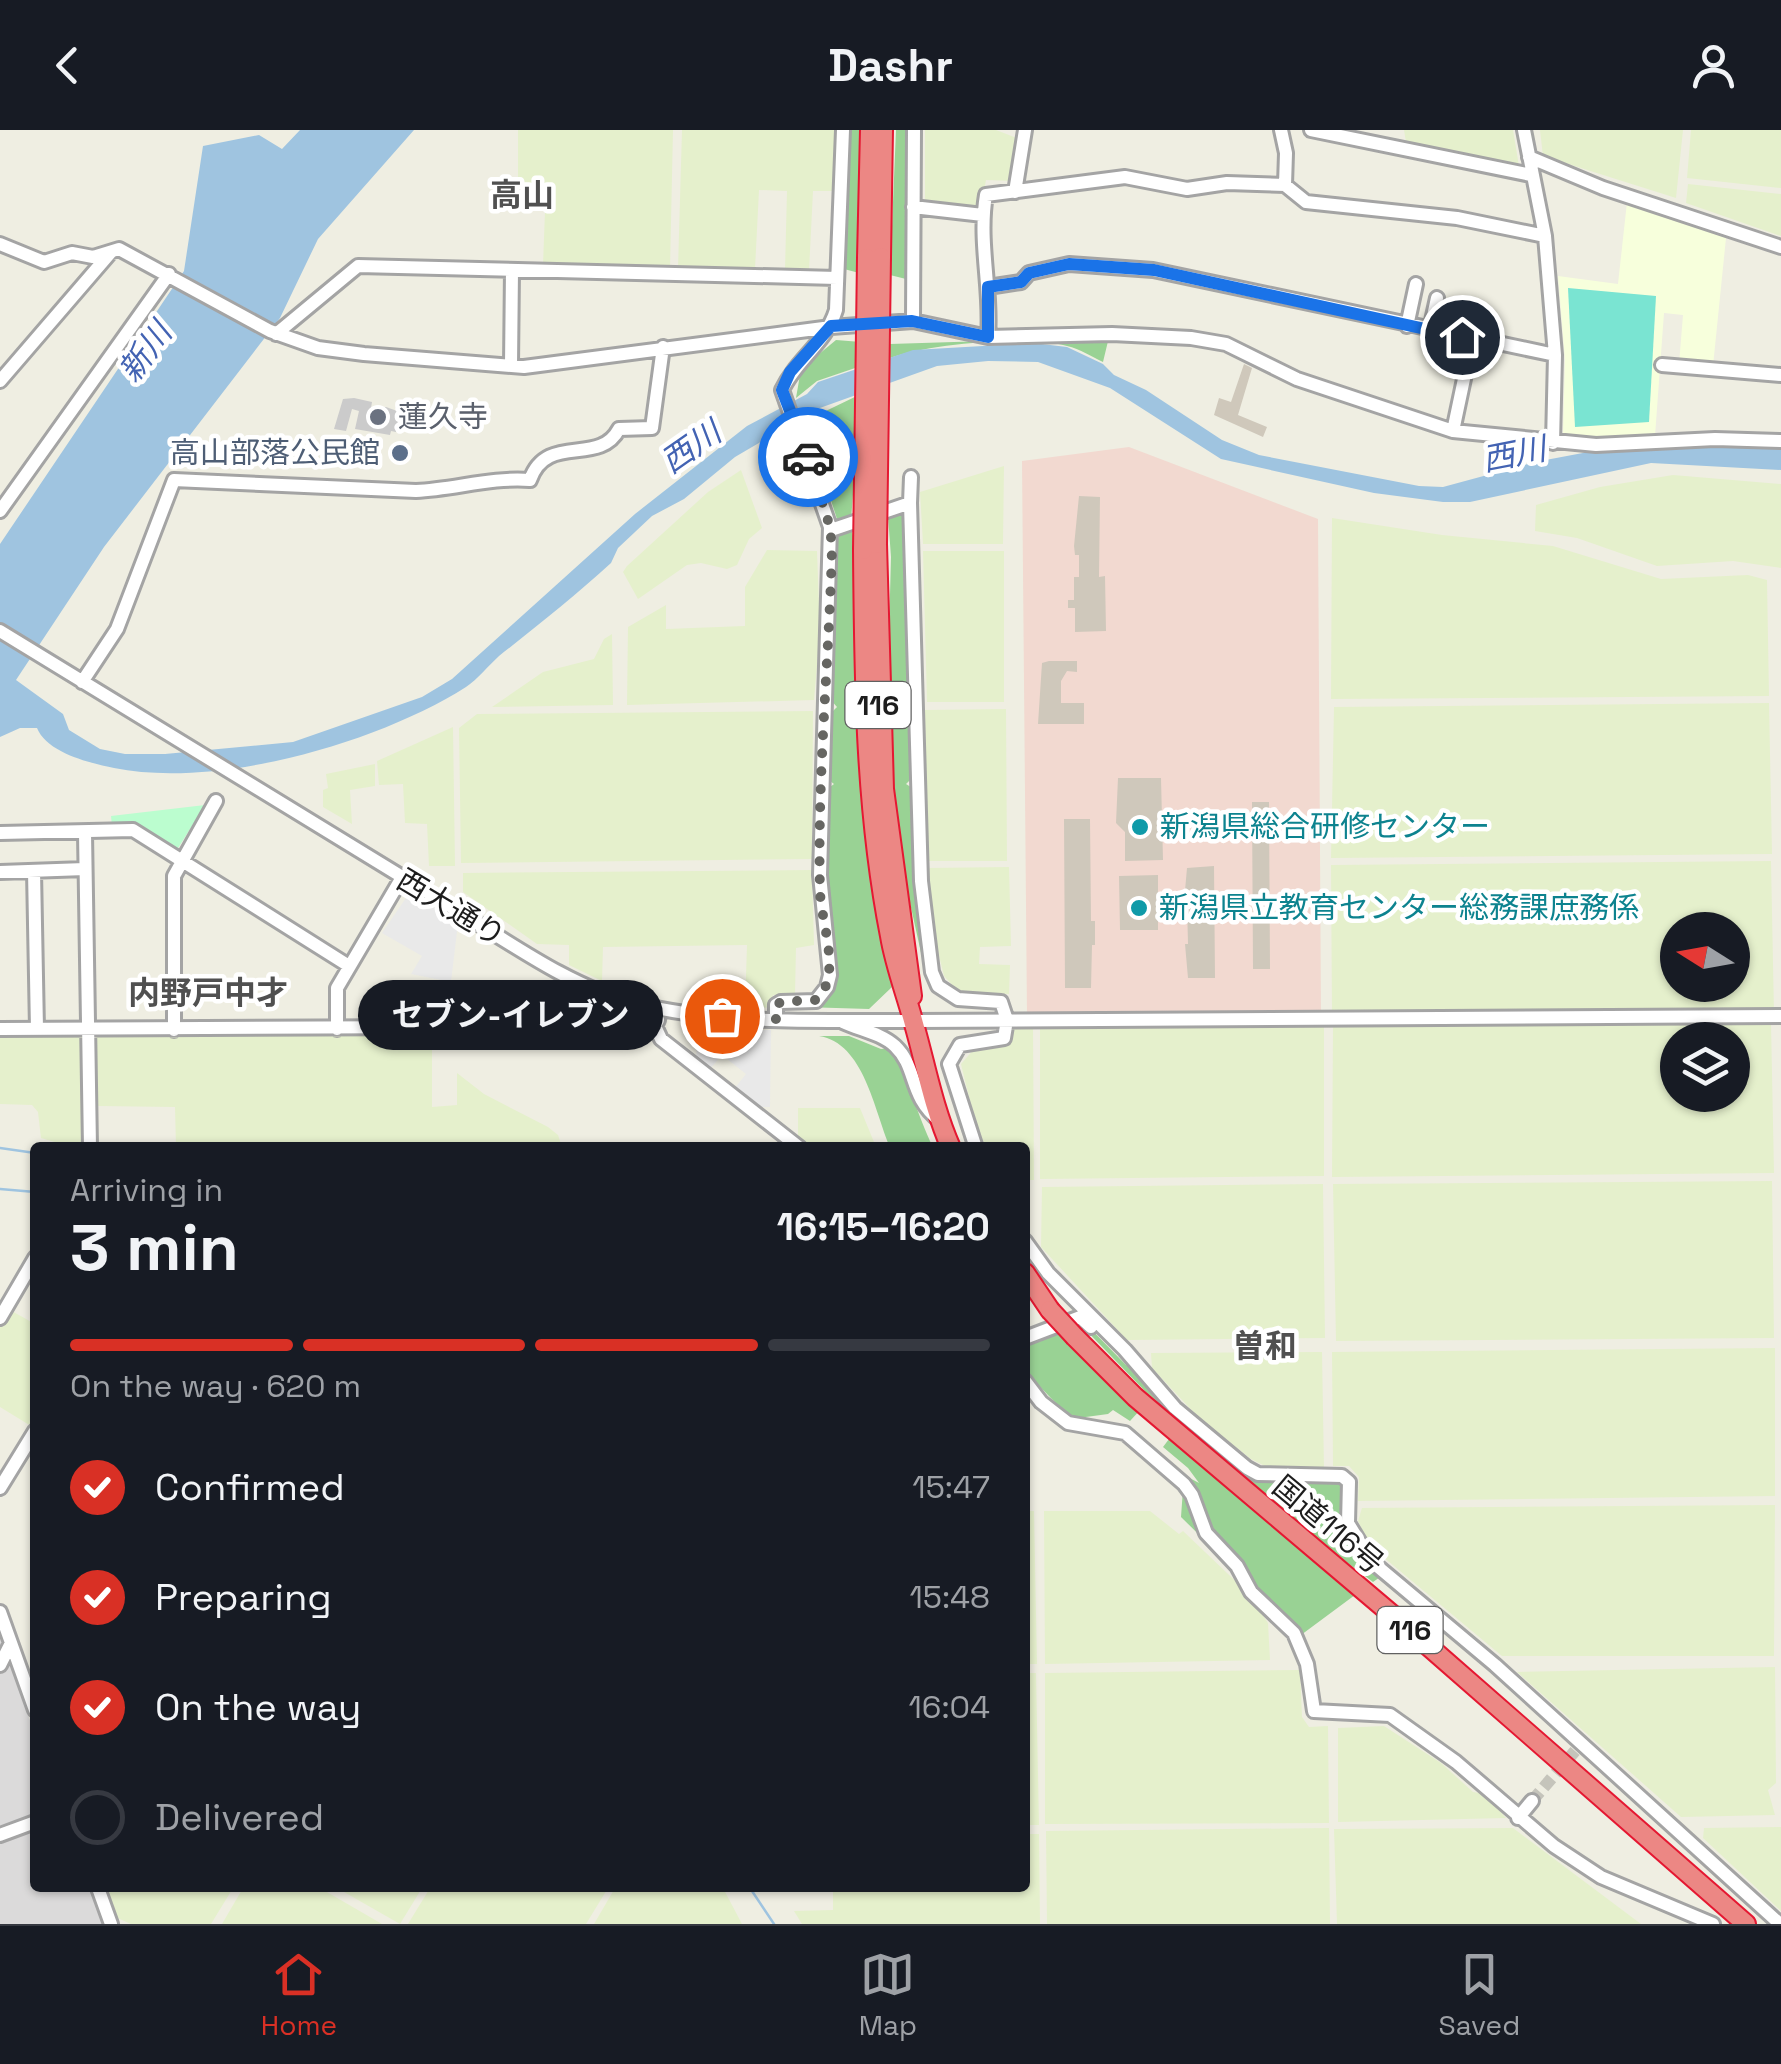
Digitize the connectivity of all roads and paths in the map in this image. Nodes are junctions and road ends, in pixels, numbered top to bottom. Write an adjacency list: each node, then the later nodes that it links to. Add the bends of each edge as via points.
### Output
1 (843, 130): 22 (street)
2 (870, 130): 19 (highway, 116)
3 (884, 130): 19 (highway, 116)
4 (914, 130): 13 (street)
5 (1024, 130): 12 (street)
6 (1280, 130): 11 (street)
7 (1311, 130): 10 (street)
8 (1524, 130): 9 (street)
9 (1529, 157): 10 (street); 17 (street)
10 (1531, 175): 15 (street)
11 (1285, 185): 12 (street, via 1187,188 1125,176); 15 (street, via 1306,202 1457,218)
12 (1015, 192): 14 (street, via 986,196)
13 (913, 207): 14 (street); 26 (street)
14 (983, 215): 24 (street)
15 (1545, 236): 33 (street)
16 (0, 244): 18 (street, via 44,262)
17 (1781, 248)
18 (115, 251): 21 (street); 38 (street)
19 (874, 257): 62 (highway, 116, bridge, via 870,547 878,709 887,867)
20 (512, 270): 22 (street); 30 (street, via 358,266); 35 (street)
21 (168, 274): 30 (street); 44 (street)
22 (837, 278): 27 (street)
23 (1416, 284): 28 (street)
24 (988, 287): 28 (street, via 1069,264 1154,270); 31 (street)
25 (1437, 298): 29 (street)
26 (912, 321): 27 (street); 31 (street)
27 (831, 326): 32 (street); 45 (street, via 782,390)
28 (1408, 326): 29 (street)
29 (1430, 330): 33 (street)
30 (273, 332): 35 (street, via 318,348)
31 (988, 337): 39 (street, via 1112,334 1226,344 1296,379)
32 (664, 348): 35 (street); 47 (street, via 652,428 618,428 614,437 578,453 546,456 530,480 416,491 174,480 118,629)
33 (1555, 355): 41 (street)
34 (1468, 360): 39 (street)
35 (510, 366)
36 (1662, 366): 37 (street)
37 (1781, 375)
38 (0, 380)
39 (1453, 432): 41 (street)
40 (1781, 440): 41 (street)
41 (1553, 443)
42 (911, 477): 43 (street)
43 (910, 503): 45 (street); 61 (street, via 920,882 932,972 938,986 958,999 1001,1002)
44 (0, 511)
45 (831, 530): 59 (street, via 820,864 830,974 816,1000 781,1002)
46 (0, 631): 47 (street, 西大通り)
47 (82, 682): 55 (street, 西大通り)
48 (216, 801): 51 (street)
49 (86, 832): 50 (street); 51 (street, via 132,830); 52 (street)
50 (0, 833)
51 (182, 861): 56 (street); 68 (street, via 174,876)
52 (85, 869): 54 (street); 67 (street)
53 (0, 872): 54 (street)
54 (34, 872): 64 (street)
55 (402, 879): 56 (street); 57 (street, 西大通り, via 586,985)
56 (349, 966): 66 (street, via 336,988)
57 (663, 1009): 59 (street, 西大通り); 63 (street)
58 (1781, 1016): 61 (street, 西大通り)
59 (776, 1019): 60 (street, 西大通り)
60 (839, 1020): 62 (street, 西大通り); 69 (street, via 897,1048 918,1098)
61 (1014, 1020): 62 (street, 西大通り); 73 (street, via 1004,1038 960,1044 949,1064)
62 (914, 1021): 69 (highway, 116)
63 (655, 1026): 66 (street); 71 (street, via 661,1039)
64 (37, 1028): 65 (street); 67 (street)
65 (0, 1029)
66 (337, 1029): 68 (street)
67 (86, 1030): 68 (street); 70 (street)
68 (174, 1030)
69 (940, 1121): 72 (highway, 116)
70 (90, 1142)
71 (792, 1142)
72 (949, 1142)
73 (974, 1142)
74 (1030, 1248): 79 (street)
75 (30, 1267): 77 (street)
76 (1030, 1280): 94 (highway, 国道116号 / 116, bridge, via 1075,1337 1150,1410)
77 (0, 1318)
78 (1030, 1336): 79 (street, via 1080,1317 1120,1355)
79 (1125, 1350): 95 (street, via 1176,1408 1247,1468 1349,1482 1348,1522 1371,1561)
80 (1030, 1388): 88 (street, via 1068,1423 1125,1434 1184,1484 1206,1534 1294,1633 1314,1711 1390,1715)
81 (30, 1438): 82 (street)
82 (0, 1488)
83 (0, 1612): 84 (street)
84 (11, 1643): 85 (street); 86 (street)
85 (0, 1665)
86 (30, 1696)
87 (1532, 1800): 88 (street)
88 (1518, 1818): 93 (street, via 1601,1877)
89 (30, 1824): 90 (street)
90 (0, 1835)
91 (99, 1892): 92 (street)
92 (111, 1924)
93 (1713, 1924)
94 (1746, 1924)
95 (1780, 1924)

